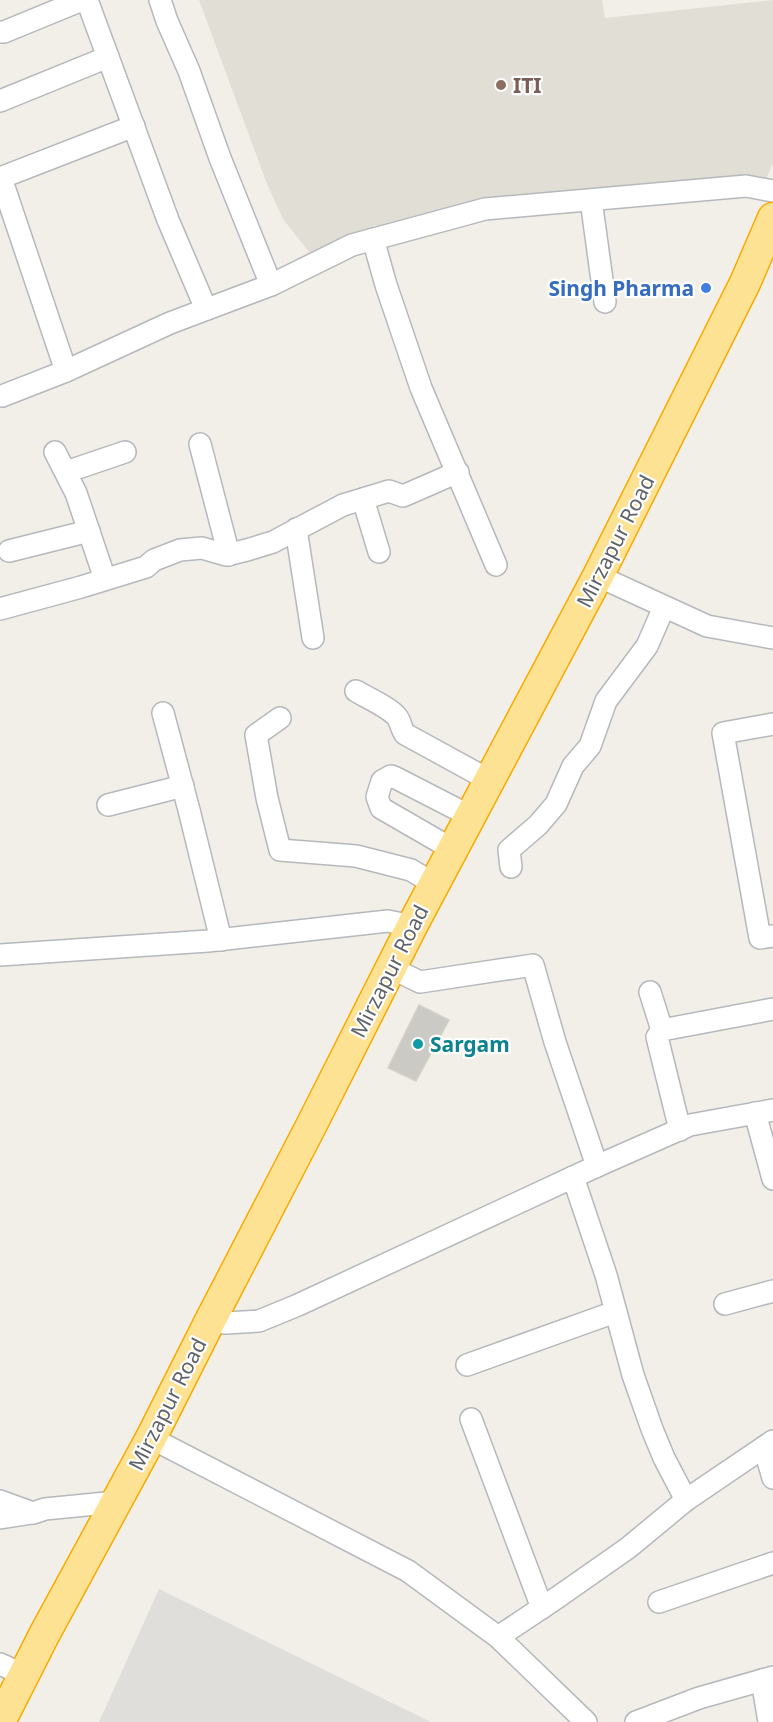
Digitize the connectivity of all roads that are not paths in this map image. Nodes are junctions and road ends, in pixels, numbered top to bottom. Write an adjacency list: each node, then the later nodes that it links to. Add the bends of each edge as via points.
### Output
1 (82, 0): 4 (street)
2 (87, 0): 5 (street)
3 (160, 0): 14 (street)
4 (0, 32)
5 (108, 57): 6 (street); 7 (street)
6 (0, 101)
7 (134, 126): 8 (street); 16 (street)
8 (1, 178): 17 (street)
9 (773, 191): 10 (street, via 746,186)
10 (591, 200): 12 (street, via 485,209); 15 (street)
11 (773, 218): 32 (highway, Mirzapur Road)
12 (373, 239): 14 (street, via 352,245); 23 (street, via 417,377)
13 (773, 258): 32 (highway, Mirzapur Road, via 714,387)
14 (271, 285): 16 (street)
15 (605, 302)
16 (206, 309): 17 (street)
17 (66, 371): 18 (street)
18 (2, 396)
19 (200, 444): 29 (street)
20 (55, 452): 22 (street)
21 (125, 452): 22 (street)
22 (66, 472): 26 (street)
23 (458, 472): 24 (street, via 403,496 389,491); 30 (street)
24 (363, 499): 25 (street); 28 (street)
25 (296, 529): 29 (street, via 273,542); 35 (street)
26 (89, 531): 27 (street); 31 (street)
27 (9, 551)
28 (379, 552)
29 (229, 555): 31 (street, via 180,549 146,567)
30 (496, 565)
31 (105, 579): 34 (street)
32 (605, 580): 33 (street); 41 (highway, Mirzapur Road); 52 (highway, Mirzapur Road, via 545,711)
33 (664, 607): 36 (street, via 707,626); 46 (street, via 647,646 606,701 590,746 573,766 556,804 509,850)
34 (0, 609)
35 (313, 638)
36 (773, 638)
37 (356, 691): 41 (street, via 396,715 405,734)
38 (163, 713): 42 (street)
39 (280, 718): 47 (street, via 256,735 280,850 356,856 411,870)
40 (773, 724): 49 (street, via 723,733 760,938)
41 (489, 780): 44 (highway, Mirzapur Road)
42 (183, 786): 43 (street); 50 (street)
43 (108, 805)
44 (470, 816): 45 (highway, Mirzapur Road); 45 (street, via 391,776 382,781 377,797 381,808)
45 (452, 849): 47 (highway, Mirzapur Road)
46 (512, 867)
47 (434, 884): 48 (highway, Mirzapur Road)
48 (411, 926): 50 (street, via 388,921); 52 (highway, Mirzapur Road)
49 (773, 936)
50 (222, 940): 51 (street)
51 (0, 955)
52 (399, 972): 58 (street, via 420,982 532,965); 64 (highway, Mirzapur Road)
53 (650, 992): 55 (street)
54 (773, 1009): 55 (street)
55 (662, 1030): 57 (street, via 657,1037)
56 (764, 1111): 57 (street); 60 (street)
57 (680, 1130): 58 (street)
58 (597, 1166): 59 (street)
59 (573, 1177): 63 (street); 64 (street, via 259,1321)
60 (773, 1179)
61 (773, 1291): 62 (street)
62 (725, 1304)
63 (615, 1312): 65 (street); 70 (street, via 651,1429)
64 (218, 1322): 67 (highway, Mirzapur Road)
65 (467, 1365)
66 (471, 1419): 77 (street)
67 (159, 1442): 72 (highway, Mirzapur Road); 78 (street, via 408,1571); 82 (highway, Mirzapur Road)
68 (769, 1444): 69 (street); 70 (street)
69 (773, 1478)
70 (686, 1500): 77 (street, via 628,1548)
71 (0, 1501): 73 (street)
72 (116, 1502): 73 (street); 79 (highway, Mirzapur Road)
73 (33, 1513): 74 (street)
74 (0, 1518)
75 (773, 1563): 76 (street)
76 (659, 1602)
77 (542, 1608): 78 (street)
78 (498, 1637): 83 (street)
79 (12, 1670): 81 (highway, Mirzapur Road)
80 (768, 1679): 84 (street, via 699,1698); 85 (street)
81 (0, 1722)
82 (20, 1722)
83 (586, 1722)
84 (636, 1722)
85 (769, 1722)

